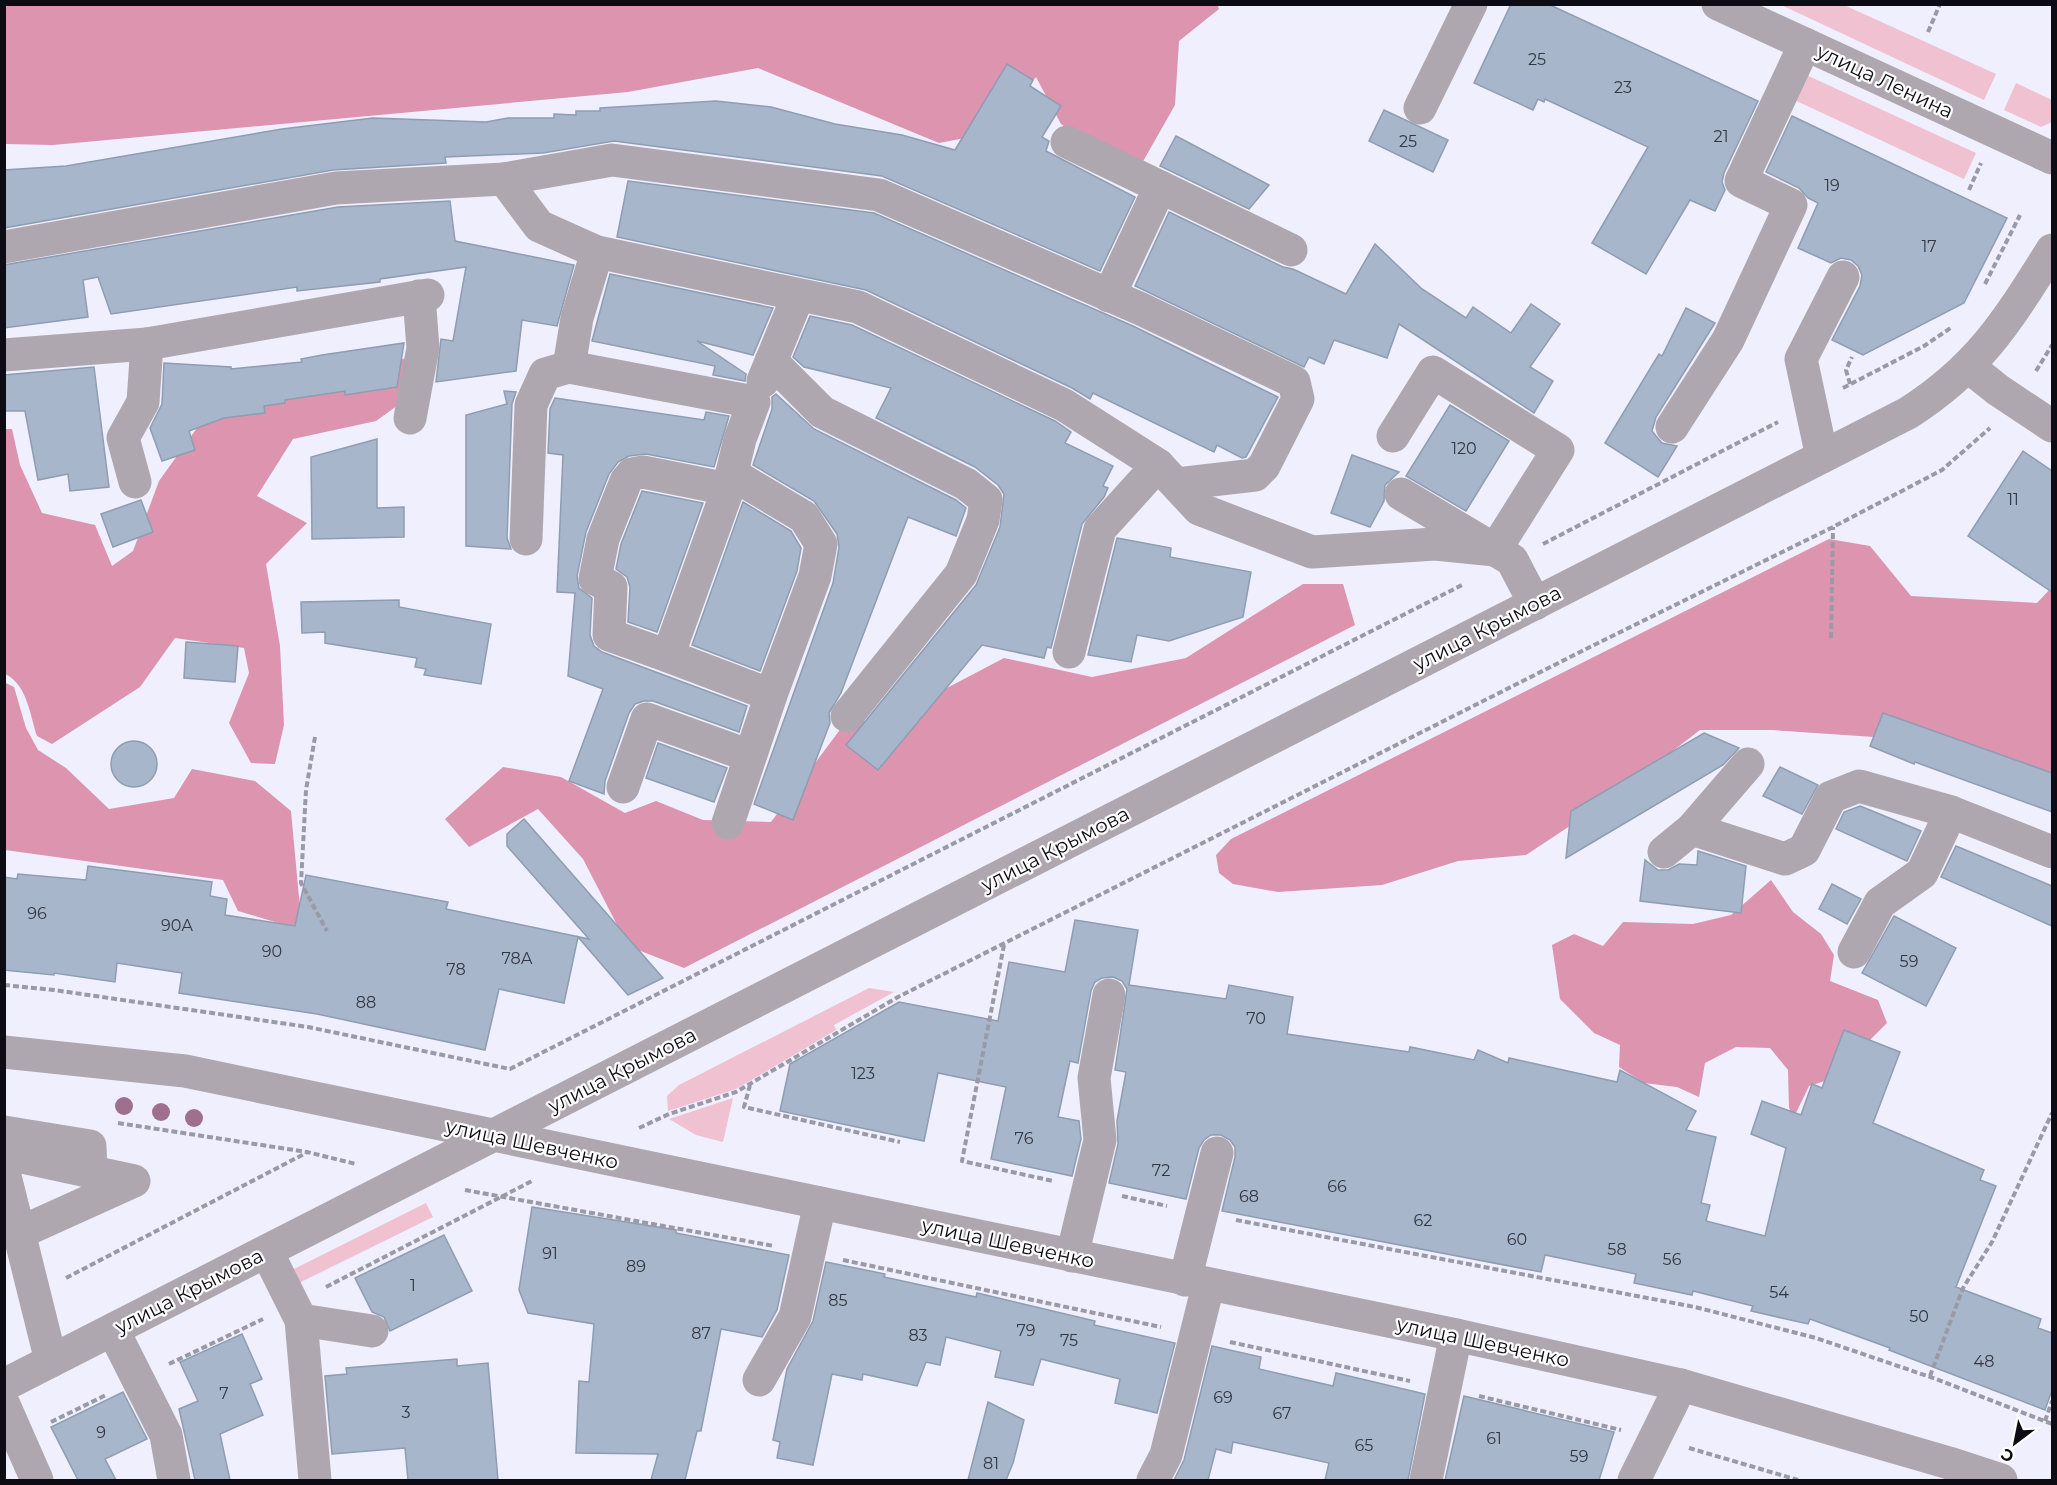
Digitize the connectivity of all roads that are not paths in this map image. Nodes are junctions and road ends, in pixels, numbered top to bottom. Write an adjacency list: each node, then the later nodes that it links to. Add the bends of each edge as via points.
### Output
1 (1471, 4): 4 (street)
2 (1718, 4): 3 (street, улица Ленина)
3 (1805, 44): 6 (street, улица Ленина); 24 (street, via 1741,181 1791,205 1728,340)
4 (1420, 108)
5 (1066, 142): 8 (street)
6 (2052, 158)
7 (504, 179): 9 (street, via 336,188); 12 (street, via 539,226); 15 (street, via 612,160 879,195)
8 (1160, 187): 11 (street); 15 (street)
9 (4, 247)
10 (2052, 249): 20 (street, улица Крымова, via 1996,336)
11 (1291, 250)
12 (597, 252): 14 (street); 19 (street)
13 (1843, 277): 26 (street, via 1801,359)
14 (798, 296): 18 (street); 27 (street, via 858,307 1064,405)
15 (1109, 296): 27 (street, via 1288,378 1297,389 1298,399 1264,466 1255,475)
16 (147, 344): 17 (street); 22 (street, via 424,296 423,348); 28 (street, via 143,402 123,438)
17 (4, 355)
18 (771, 361): 21 (street); 37 (street, via 822,411 966,484 986,500 983,520 961,573)
19 (569, 367): 21 (street); 31 (street, via 545,375 531,405)
20 (1969, 367): 23 (street); 26 (street, улица Крымова, via 1941,392 1908,413)
21 (754, 402): 29 (street)
22 (410, 418)
23 (2052, 426)
24 (1672, 427)
25 (1393, 436): 32 (street, via 1433,372 1558,450)
26 (1822, 457): 33 (street, улица Крымова)
27 (1167, 475): 32 (street, via 1199,508 1312,552 1435,544); 34 (street, via 1100,529)
28 (135, 482)
29 (730, 482): 35 (street); 35 (street, via 633,474 626,480 603,539 596,579 611,587 609,635); 36 (street, via 804,517 822,544 815,576)
30 (1401, 494): 32 (street)
31 (526, 539)
32 (1503, 555): 33 (street)
33 (1535, 604): 50 (street, улица Крымова)
34 (1069, 652)
35 (668, 656): 36 (street)
36 (771, 695): 38 (street)
37 (847, 716)
38 (750, 756): 40 (street, via 647,719); 42 (street)
39 (1748, 764): 43 (street)
40 (623, 787)
41 (1951, 812): 43 (street, via 1859,786 1831,797 1804,850 1785,858); 45 (street); 46 (street, via 1922,873 1880,903)
42 (728, 824)
43 (1692, 829): 44 (street)
44 (1664, 852)
45 (2052, 852)
46 (1854, 952)
47 (1109, 995): 58 (street, via 1094,1078 1100,1140)
48 (4, 1052): 50 (street, улица Шевченко, via 184,1071)
49 (4, 1132): 54 (street, via 90,1146)
50 (494, 1136): 55 (street, улица Шевченко); 57 (street, улица Крымова)
51 (4, 1153): 54 (street)
52 (1217, 1153): 59 (street, via 1202,1213)
53 (4, 1172): 56 (street)
54 (91, 1173): 56 (street, via 134,1181)
55 (820, 1203): 58 (street, улица Шевченко); 65 (street, via 795,1317)
56 (20, 1233): 64 (street)
57 (267, 1252): 60 (street); 61 (street, улица Крымова)
58 (1072, 1256): 59 (street, улица Шевченко)
59 (1196, 1283): 63 (street, улица Шевченко); 73 (street, via 1196,1335 1166,1455)
60 (297, 1312): 62 (street); 72 (street)
61 (113, 1330): 64 (street, улица Крымова); 71 (street, via 166,1435)
62 (372, 1331)
63 (1456, 1335): 67 (street, улица Шевченко); 74 (street)
64 (51, 1361): 66 (street, улица Крымова)
65 (759, 1380)
66 (4, 1385)
67 (1682, 1385): 69 (street, улица Шевченко); 75 (street)
68 (4, 1405): 70 (street)
69 (1946, 1472): 76 (street, улица Шевченко)
70 (37, 1480)
71 (174, 1480)
72 (315, 1480)
73 (1153, 1480)
74 (1426, 1480)
75 (1634, 1480)
76 (2001, 1480)

